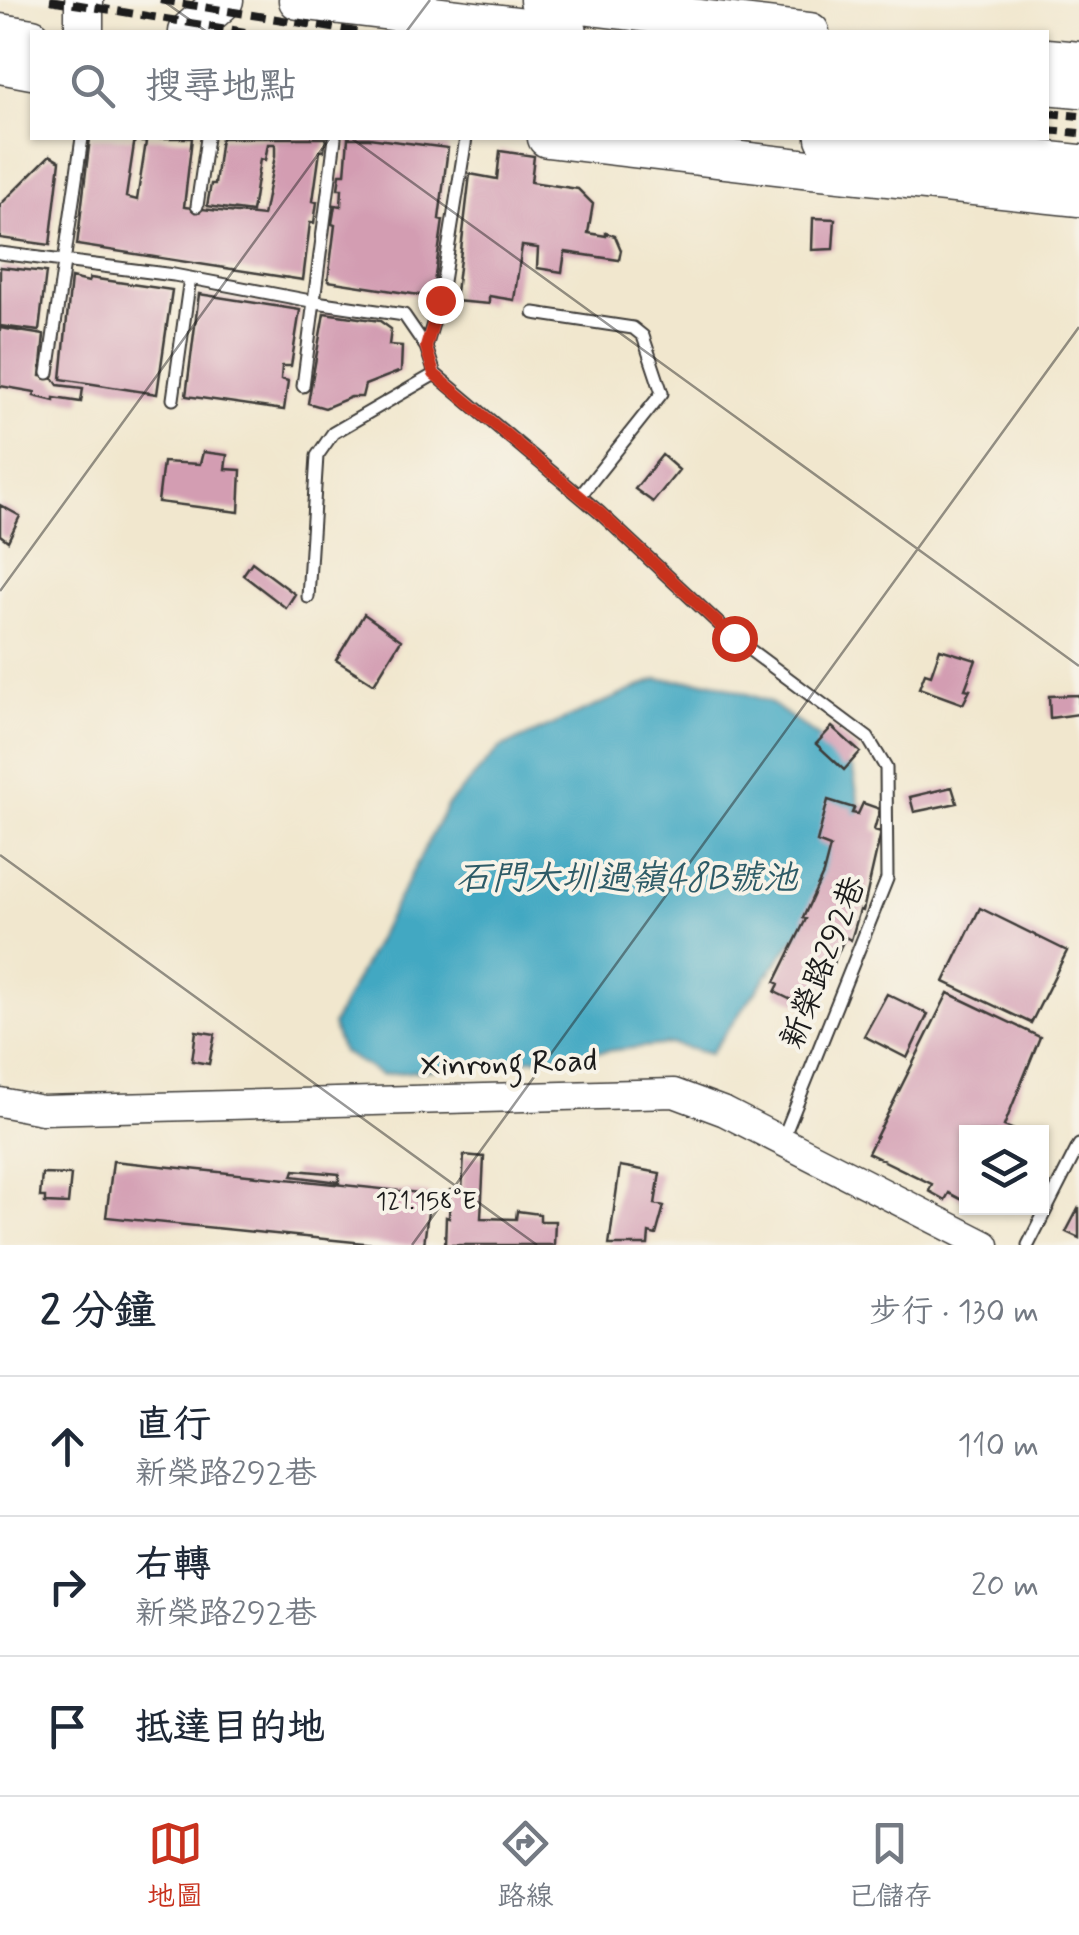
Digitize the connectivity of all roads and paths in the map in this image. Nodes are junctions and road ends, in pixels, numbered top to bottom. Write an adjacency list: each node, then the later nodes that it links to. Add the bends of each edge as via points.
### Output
1 (84, 0): 6 (main road)
2 (224, 0): 7 (main road)
3 (298, 0): 5 (main road)
4 (539, 0): 9 (main road)
5 (341, 13): 8 (main road)
6 (84, 30)
7 (190, 30)
8 (544, 30)
9 (793, 30)
10 (0, 33): 11 (main road)
11 (30, 38)
12 (1049, 58): 13 (main road)
13 (1079, 61)
14 (0, 64): 15 (main road)
15 (30, 70)
16 (1049, 86): 17 (main road)
17 (1079, 88)
18 (82, 140): 28 (lane)
19 (207, 140): 26 (lane)
20 (335, 140): 30 (lane)
21 (466, 140): 32 (lane)
22 (564, 140): 25 (main road)
23 (845, 140): 24 (main road)
24 (1079, 164)
25 (1079, 197)
26 (197, 206)
27 (0, 254): 28 (lane)
28 (64, 262): 29 (lane); 33 (lane)
29 (190, 278): 30 (lane); 36 (lane)
30 (316, 302): 32 (lane, via 404,315); 35 (lane)
31 (534, 313): 37 (lane, via 633,328 643,336 662,392)
32 (426, 347): 34 (lane)
33 (48, 373)
34 (434, 374): 37 (lane, 新榮路292巷); 38 (lane, via 333,433 318,456)
35 (303, 386)
36 (173, 399)
37 (580, 496): 40 (lane, 新榮路292巷, via 734,638 868,738 886,768 886,879)
38 (308, 598)
39 (0, 1102): 40 (street, Xinrong Road, via 42,1110 674,1093)
40 (782, 1141): 42 (street, Xinrong Road)
41 (1079, 1145): 43 (lane)
42 (984, 1245)
43 (1028, 1245)

